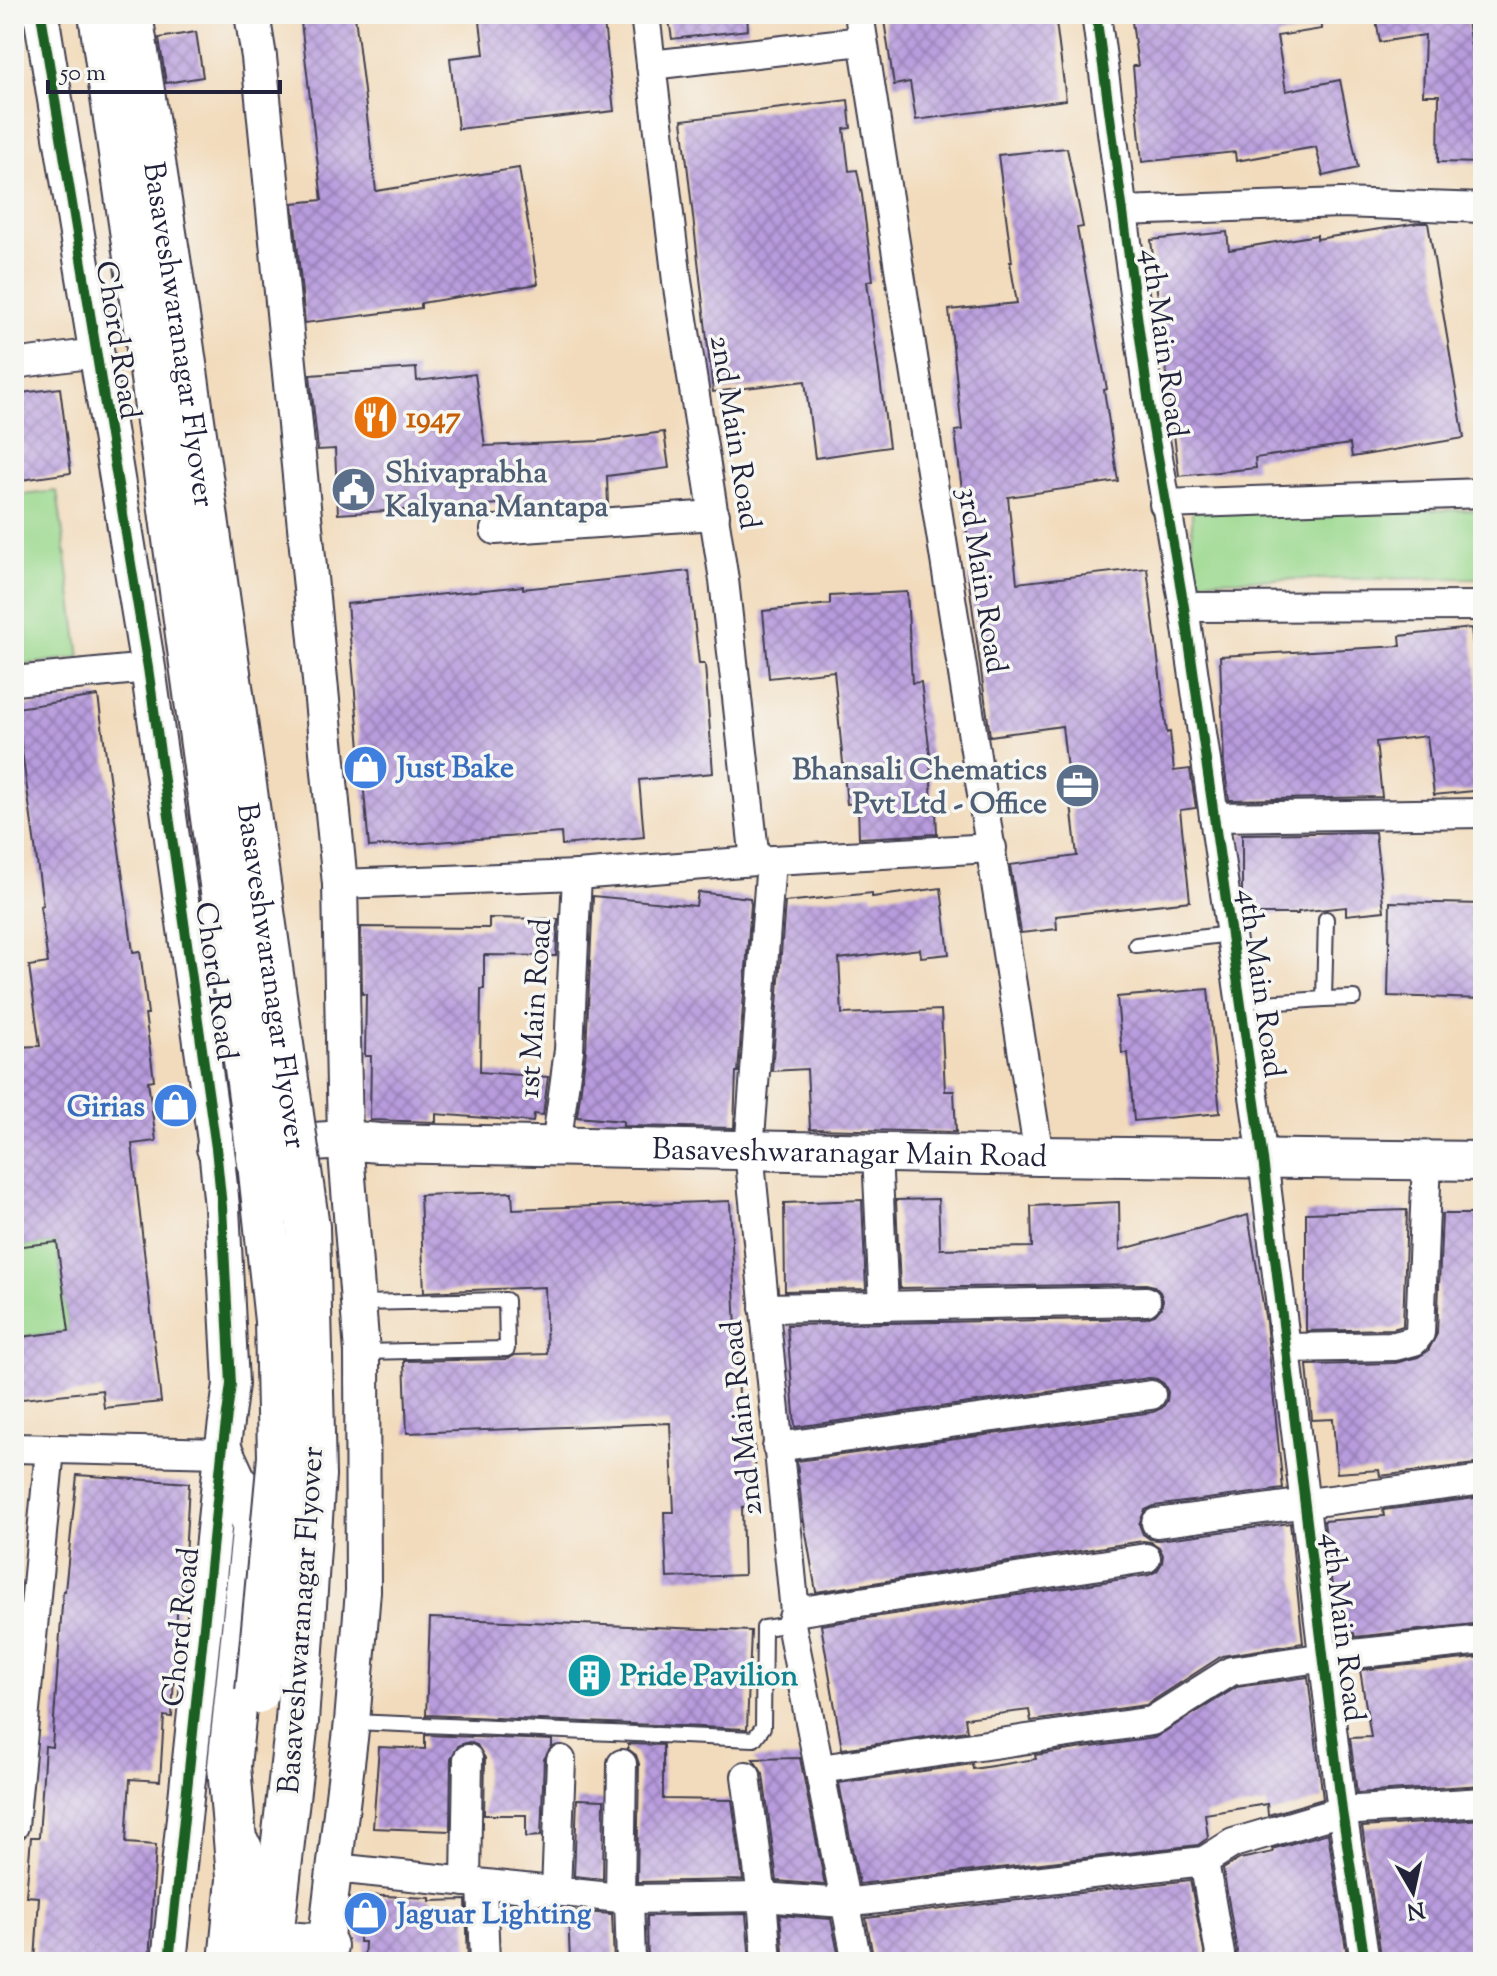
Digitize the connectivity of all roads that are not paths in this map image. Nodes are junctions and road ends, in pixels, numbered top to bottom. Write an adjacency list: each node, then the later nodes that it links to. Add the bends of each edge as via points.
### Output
1 (41, 14): 11 (street, Chord Road)
2 (100, 14): 71 (main road, Basaveshwaranagar Flyover, bridge, via 259,1163 276,1321 279,1457)
3 (131, 14): 77 (main road, Basaveshwaranagar Flyover, bridge, via 308,1227 314,1475 297,1721)
4 (252, 14): 26 (street)
5 (645, 14): 8 (street, 2nd Main Road)
6 (1096, 14): 10 (street, 4th Main Road)
7 (860, 28): 8 (street); 23 (street, 3rd Main Road)
8 (651, 65): 15 (street, 2nd Main Road, via 677,281)
9 (1483, 208): 10 (street, via 1341,203)
10 (1123, 211): 14 (street, 4th Main Road)
11 (96, 353): 12 (street); 19 (street, Chord Road)
12 (14, 364)
13 (1483, 493): 14 (street)
14 (1164, 504): 18 (street, 4th Main Road)
15 (715, 515): 16 (street); 24 (street, 2nd Main Road)
16 (495, 530)
17 (1483, 606): 18 (street)
18 (1184, 607): 22 (street, 4th Main Road)
19 (148, 668): 20 (street); 35 (street, Chord Road)
20 (14, 681)
21 (1483, 813): 22 (street)
22 (1214, 817): 28 (street, 4th Main Road)
23 (992, 848): 24 (street); 38 (street, 3rd Main Road)
24 (763, 861): 25 (street); 36 (street, 2nd Main Road)
25 (577, 875): 26 (street); 34 (street, 1st Main Road, via 569,1050)
26 (340, 884): 33 (street)
27 (1326, 919): 32 (lane)
28 (1231, 934): 29 (lane); 30 (street, 4th Main Road)
29 (1136, 945)
30 (1239, 991): 32 (lane, via 1264,1003); 39 (street, 4th Main Road)
31 (1354, 998): 32 (lane)
32 (1324, 999)
33 (345, 1140): 34 (main road, Basaveshwaranagar Main Road); 35 (main road, Basaveshwaranagar Main Road); 43 (street)
34 (556, 1147): 36 (main road, Basaveshwaranagar Main Road)
35 (216, 1148): 52 (street, Chord Road, via 231,1384)
36 (749, 1151): 37 (main road, Basaveshwaranagar Main Road); 45 (street, 2nd Main Road)
37 (877, 1153): 38 (main road, Basaveshwaranagar Main Road); 44 (street)
38 (1039, 1156): 39 (main road, Basaveshwaranagar Main Road)
39 (1263, 1159): 40 (main road, Basaveshwaranagar Main Road); 46 (street, 4th Main Road)
40 (1427, 1160): 41 (main road, Basaveshwaranagar Main Road); 46 (street, via 1420,1333 1414,1341 1395,1346)
41 (1483, 1161)
42 (1146, 1301): 44 (street)
43 (359, 1303): 47 (street); 47 (lane, via 506,1300 507,1349)
44 (884, 1306): 45 (street)
45 (764, 1308): 49 (street, 2nd Main Road)
46 (1287, 1348): 54 (street, 4th Main Road)
47 (362, 1352): 60 (street, via 363,1591)
48 (1151, 1395): 49 (street)
49 (777, 1447): 57 (street, 2nd Main Road)
50 (14, 1448): 51 (street)
51 (50, 1449): 52 (street); 68 (street)
52 (222, 1453): 71 (main road, via 254,1523 229,1766); 80 (street, Chord Road)
53 (1483, 1480): 54 (street)
54 (1304, 1504): 55 (street); 59 (street, 4th Main Road)
55 (1156, 1523)
56 (1146, 1558): 57 (street)
57 (793, 1618): 60 (lane, via 764,1628 763,1727 754,1739); 64 (street, 2nd Main Road)
58 (1483, 1640): 59 (street)
59 (1325, 1657): 64 (street, via 1231,1671 1152,1721); 67 (street, 4th Main Road)
60 (352, 1722): 70 (street)
61 (468, 1759): 72 (street)
62 (561, 1760): 73 (street)
63 (622, 1764): 75 (street)
64 (820, 1769): 76 (street, 2nd Main Road)
65 (746, 1776): 74 (street)
66 (1483, 1802): 67 (street)
67 (1342, 1811): 69 (street, via 1233,1843); 86 (street, 4th Main Road)
68 (14, 1826)
69 (1204, 1861): 76 (street); 79 (street)
70 (335, 1868): 72 (street); 78 (street)
71 (238, 1877): 81 (main road)
72 (474, 1883): 73 (street); 82 (street)
73 (556, 1892): 75 (street)
74 (762, 1897): 75 (street); 76 (street); 84 (street)
75 (624, 1899): 83 (street)
76 (844, 1903): 85 (street, 2nd Main Road)
77 (270, 1952): 78 (main road)
78 (324, 1954)
79 (1220, 1954)
80 (169, 1962)
81 (230, 1962)
82 (485, 1962)
83 (631, 1962)
84 (767, 1962)
85 (857, 1962)
86 (1365, 1962)

